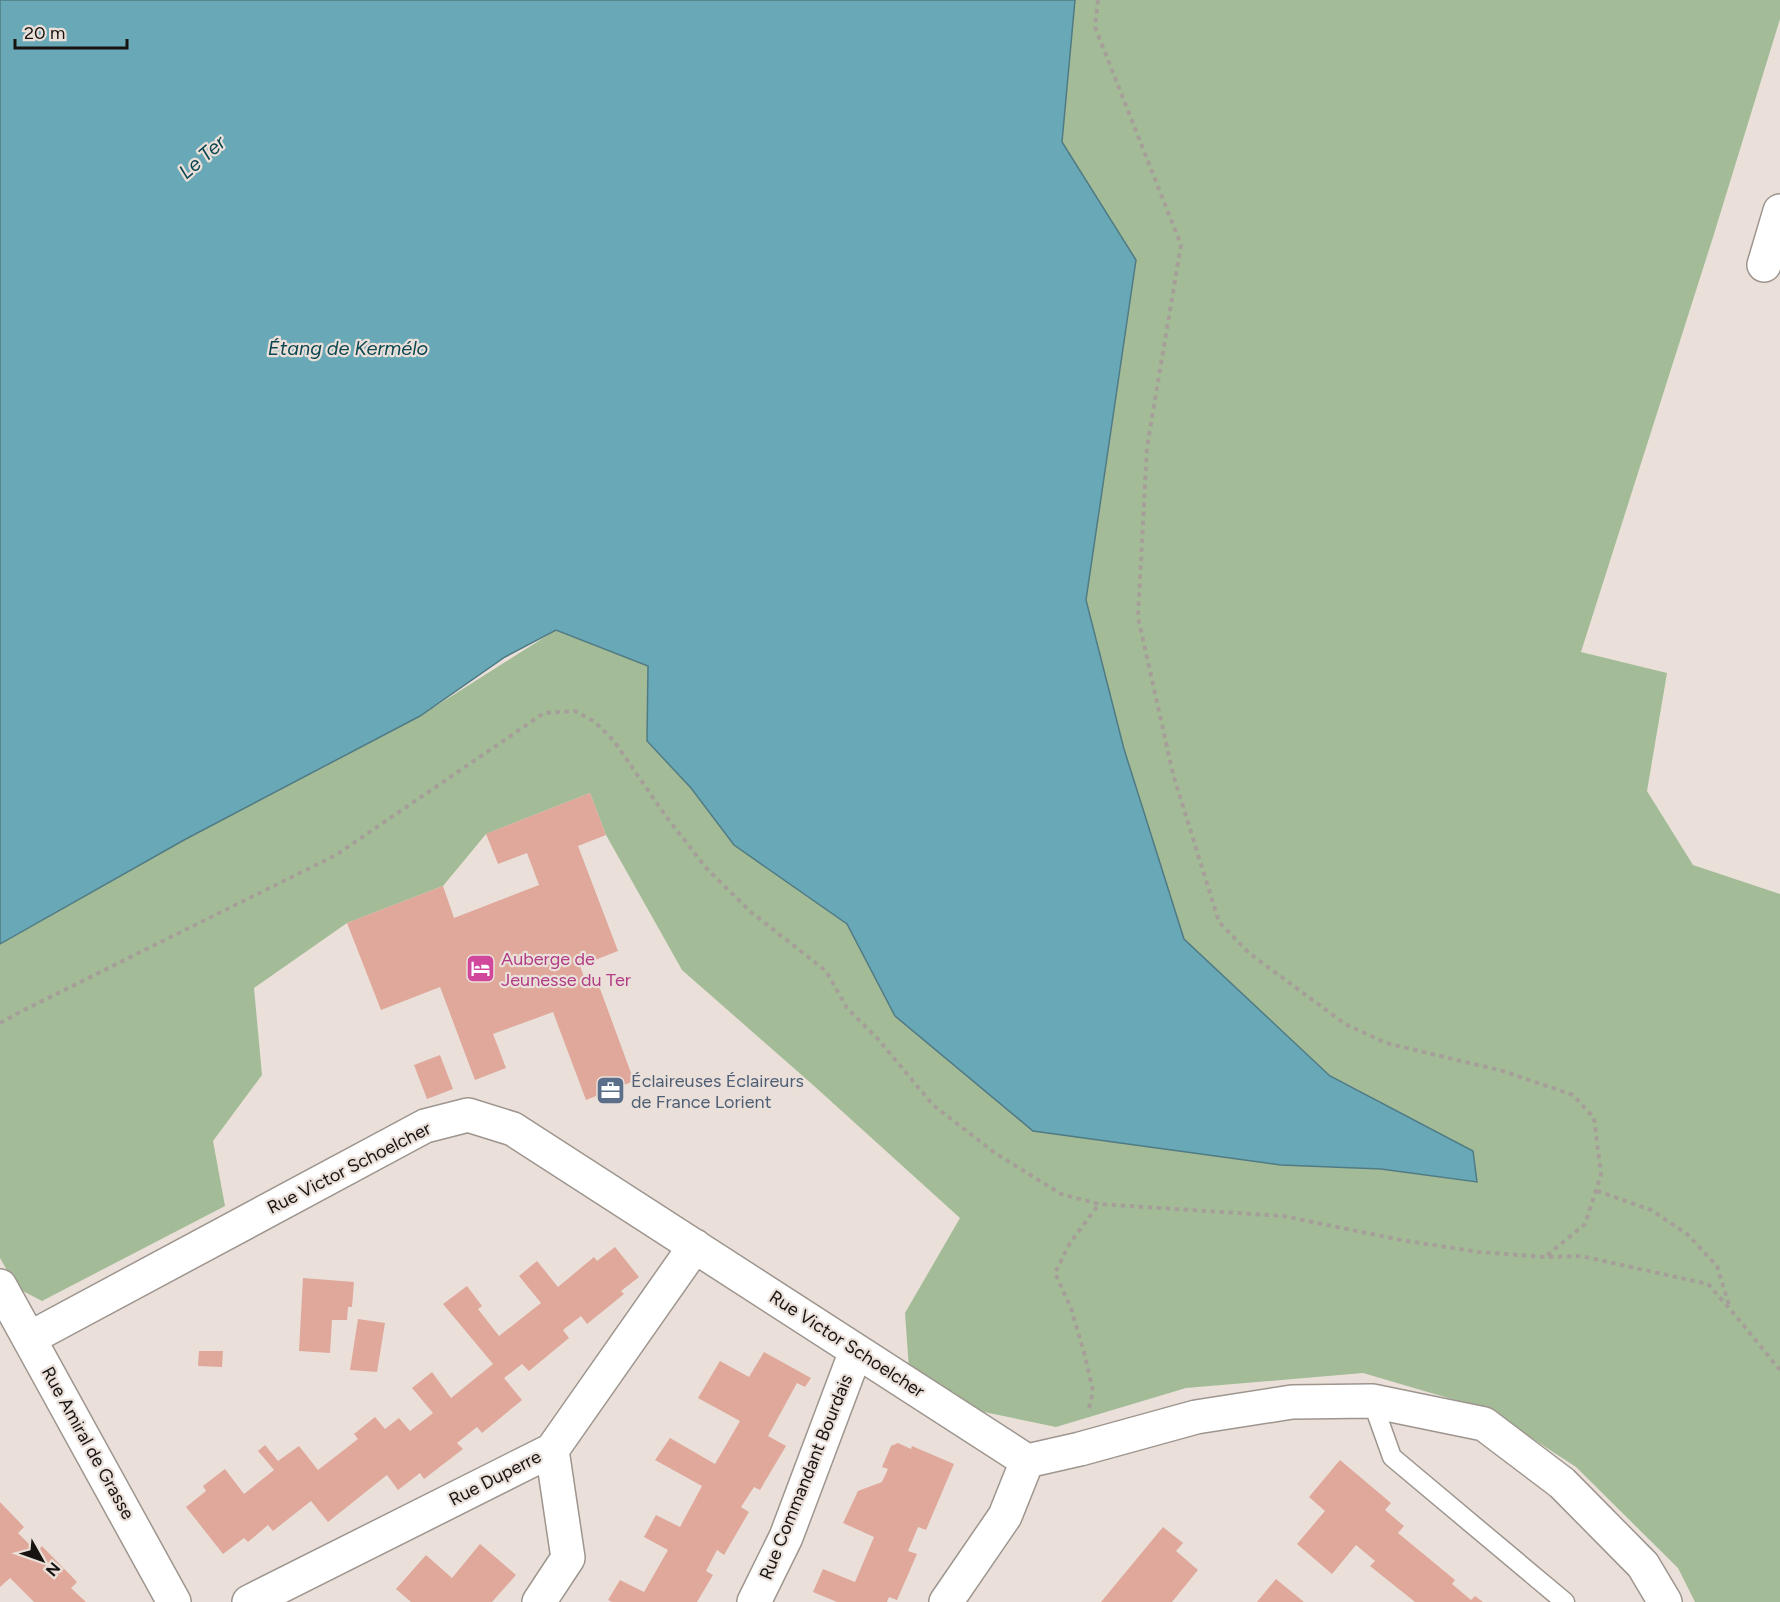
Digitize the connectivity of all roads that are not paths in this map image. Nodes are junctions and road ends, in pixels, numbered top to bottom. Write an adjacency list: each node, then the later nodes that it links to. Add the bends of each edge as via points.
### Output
1 (1780, 211): 2 (street)
2 (1764, 265)
3 (695, 1246): 5 (street, Rue Victor Schoelcher, via 513,1129 468,1115 425,1126); 6 (street, Rue Victor Schoelcher); 8 (street, Rue Duperre)
4 (0, 1286): 5 (street, Rue Amiral de Grasse)
5 (30, 1338): 10 (street, Rue Amiral de Grasse)
6 (856, 1351): 9 (street, Rue Victor Schoelcher); 13 (street, Rue Commandant Bourdais, via 786,1537)
7 (1372, 1401): 9 (street, via 1292,1402 1196,1417); 15 (lane, via 1392,1457); 16 (street, via 1484,1424 1562,1483 1643,1565)
8 (552, 1449): 11 (street, Rue Duperre); 12 (street, via 568,1558)
9 (1027, 1461): 14 (street, via 1005,1516)
10 (174, 1602)
11 (249, 1602)
12 (538, 1602)
13 (754, 1602)
14 (946, 1602)
15 (1564, 1602)
16 (1665, 1602)

